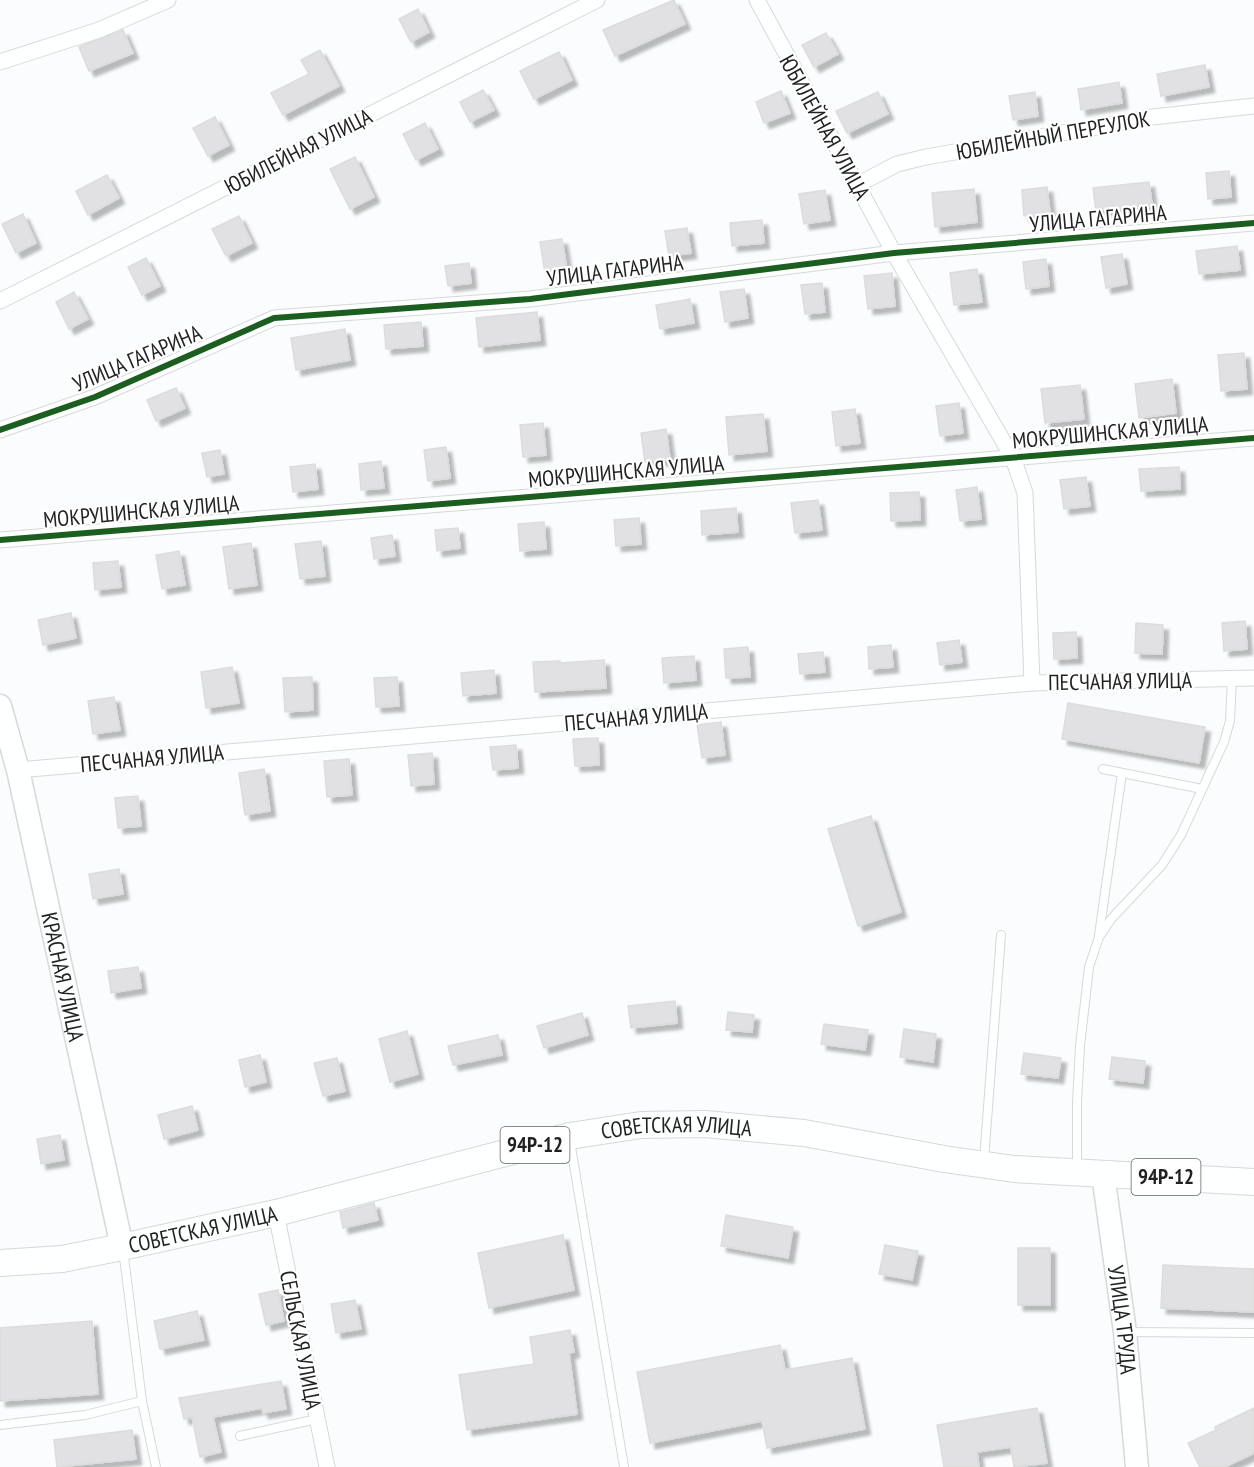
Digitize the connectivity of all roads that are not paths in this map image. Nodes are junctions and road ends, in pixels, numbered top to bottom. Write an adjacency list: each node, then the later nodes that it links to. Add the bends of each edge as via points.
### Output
1 (168, 0): 4 (street, via 99,30)
2 (597, 0): 9 (street, ЮБИЛЕЙНАЯ УЛИЦА)
3 (757, 0): 6 (street, ЮБИЛЕЙНАЯ УЛИЦА)
4 (0, 62)
5 (1254, 106): 6 (street, ЮБИЛЕЙНЫЙ ПЕРЕУЛОК, via 1153,117 926,157 897,164)
6 (857, 185): 8 (street, ЮБИЛЕЙНАЯ УЛИЦА)
7 (1254, 224): 8 (street, УЛИЦА ГАГАРИНА)
8 (894, 253): 10 (street, УЛИЦА ГАГАРИНА, via 530,299 274,318 95,397); 12 (street, ЮБИЛЕЙНАЯ УЛИЦА)
9 (0, 301)
10 (0, 430)
11 (1254, 438): 12 (street, МОКРУШИНСКАЯ УЛИЦА)
12 (1013, 458): 13 (street, МОКРУШИНСКАЯ УЛИЦА); 16 (street, ЮБИЛЕЙНАЯ УЛИЦА, via 1025,492)
13 (0, 540)
14 (1232, 678): 15 (street, ПЕСЧАНАЯ УЛИЦА); 16 (street, ПЕСЧАНАЯ УЛИЦА); 21 (lane, via 1230,721)
15 (1254, 678)
16 (1032, 683): 19 (street, ПЕСЧАНАЯ УЛИЦА)
17 (0, 706): 19 (street, КРАСНАЯ УЛИЦА)
18 (1103, 769): 20 (lane)
19 (18, 770): 30 (street, КРАСНАЯ УЛИЦА)
20 (1122, 773): 21 (lane); 23 (lane)
21 (1202, 789): 23 (lane, via 1162,865)
22 (1001, 935): 25 (lane)
23 (1099, 937): 26 (lane, via 1089,967 1080,1046)
24 (570, 1136): 25 (main road, СОВЕТСКАЯ УЛИЦА / 94Р-12, via 641,1125 705,1124 804,1133); 29 (main road, СОВЕТСКАЯ УЛИЦА / 94Р-12); 40 (lane)
25 (984, 1165): 26 (main road, СОВЕТСКАЯ УЛИЦА / 94Р-12)
26 (1077, 1173): 27 (main road, СОВЕТСКАЯ УЛИЦА / 94Р-12)
27 (1103, 1174): 28 (main road, СОВЕТСКАЯ УЛИЦА / 94Р-12); 32 (street, УЛИЦА ТРУДА)
28 (1254, 1182)
29 (276, 1214): 30 (main road, СОВЕТСКАЯ УЛИЦА / 94Р-12); 35 (street, СЕЛЬСКАЯ УЛИЦА)
30 (122, 1247): 31 (main road, СОВЕТСКАЯ УЛИЦА / 94Р-12, via 62,1259); 34 (lane)
31 (0, 1263)
32 (1125, 1332): 33 (lane); 41 (street, УЛИЦА ТРУДА)
33 (1253, 1333)
34 (142, 1401): 36 (lane, via 85,1415); 38 (lane)
35 (317, 1419): 37 (lane); 39 (street, СЕЛЬСКАЯ УЛИЦА)
36 (0, 1425)
37 (240, 1436)
38 (154, 1466)
39 (327, 1467)
40 (624, 1467)
41 (1137, 1467)

